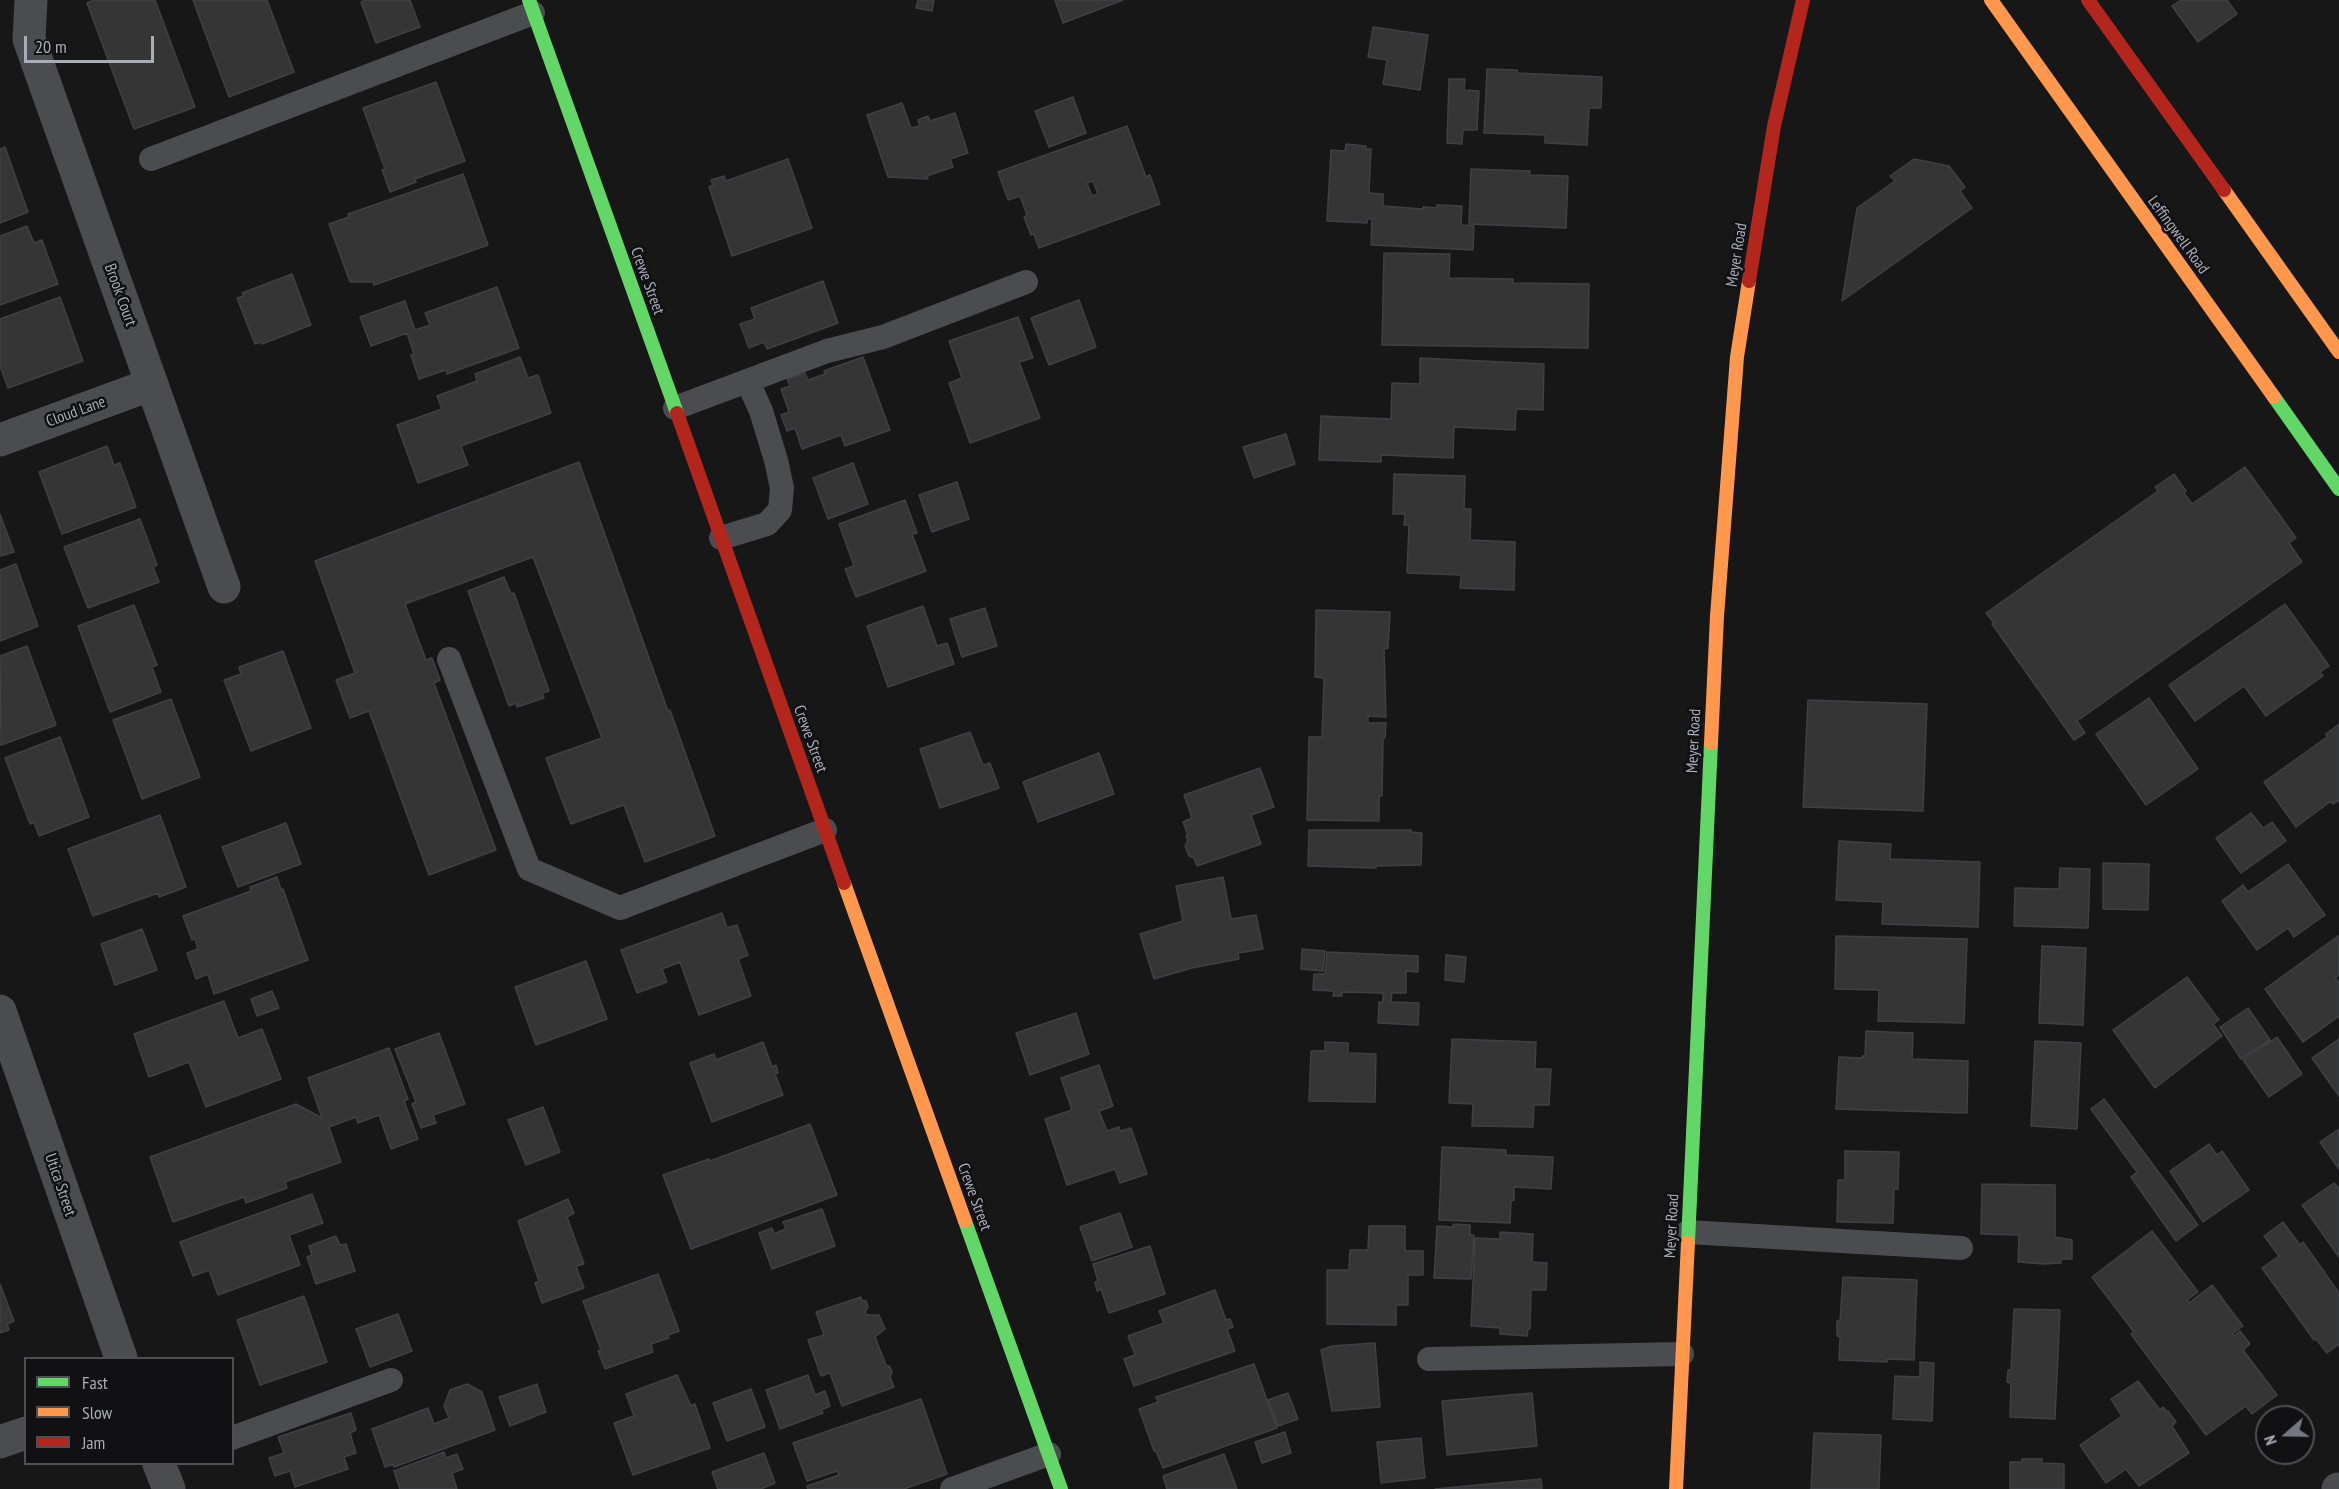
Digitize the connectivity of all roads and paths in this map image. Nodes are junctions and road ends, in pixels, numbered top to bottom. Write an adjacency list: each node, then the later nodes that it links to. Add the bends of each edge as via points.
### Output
1 (31, 0): 10 (street, Brook Court, via 29,39)
2 (1803, 0): 19 (main road, Meyer Road, via 1774,126 1737,357 1717,616)
3 (1991, 0): 13 (main road, Leffingwell Road)
4 (2088, 0): 8 (main road)
5 (531, 7): 6 (lane); 11 (main road, Crewe Street)
6 (151, 159)
7 (1026, 282): 9 (lane, via 883,337 827,351)
8 (2339, 352)
9 (748, 382): 11 (lane); 14 (lane, via 776,460 782,488 780,510 766,524)
10 (152, 384): 12 (street, Cloud Lane); 15 (street, Brook Court)
11 (675, 408): 14 (main road, Crewe Street)
12 (0, 440)
13 (2339, 489)
14 (721, 538): 17 (main road, Crewe Street)
15 (224, 587)
16 (448, 659): 17 (lane, via 529,869 620,908)
17 (825, 830): 28 (main road, Crewe Street)
18 (0, 1011): 22 (street, Utica Street)
19 (1688, 1232): 20 (lane); 21 (main road, Meyer Road)
20 (1960, 1248)
21 (1682, 1354): 23 (lane); 31 (main road, Meyer Road)
22 (120, 1357)
23 (1429, 1359)
24 (391, 1380): 26 (lane)
25 (24, 1434): 27 (street)
26 (234, 1437)
27 (0, 1442)
28 (1048, 1454): 29 (lane); 30 (main road, Crewe Street)
29 (952, 1489)
30 (1061, 1489)
31 (1676, 1489)

